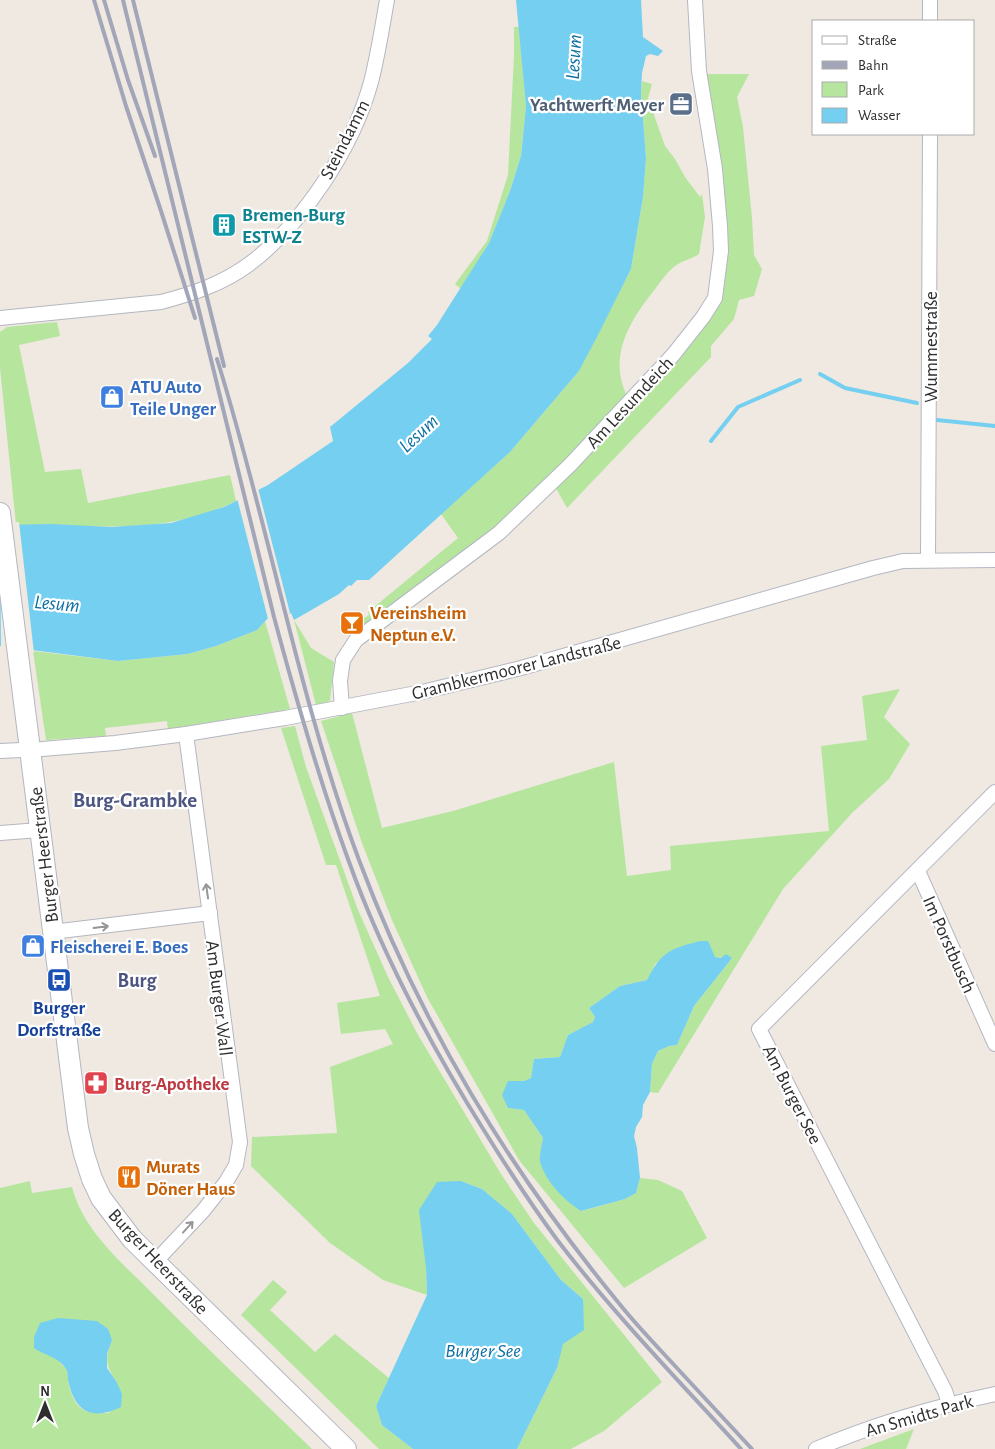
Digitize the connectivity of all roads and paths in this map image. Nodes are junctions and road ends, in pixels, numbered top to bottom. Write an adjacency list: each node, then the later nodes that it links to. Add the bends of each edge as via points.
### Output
1 (387, 0): 6 (street, Steindamm, via 371,84 345,146 304,208 277,240 249,264 211,286 161,302)
2 (695, 0): 11 (street, Am Lesumdeich, via 699,71 716,169 720,226 721,251 715,298 666,362 570,465 499,533 356,640 343,660 340,681)
3 (930, 0): 4 (street)
4 (930, 20)
5 (930, 135): 9 (street, Wummestraße)
6 (0, 318)
7 (0, 513): 8 (main road, Burger Heerstraße)
8 (0, 517): 13 (main road, Burger Heerstraße)
9 (928, 560): 10 (street, Grambkermoorer Landstraße); 11 (street, Grambkermoorer Landstraße, via 903,561 873,568 521,668)
10 (995, 560)
11 (342, 708): 12 (street, Grambkermoorer Landstraße)
12 (186, 734): 13 (street, Grambkermoorer Landstraße); 19 (street, Am Burger Wall, one-way to 12)
13 (30, 749): 14 (street, Grambkermoorer Landstraße); 16 (main road, Burger Heerstraße)
14 (0, 751)
15 (995, 792): 18 (street, Am Burger See)
16 (40, 830): 17 (street); 20 (main road, Burger Heerstraße)
17 (0, 833)
18 (918, 871): 21 (street, Im Porstbusch); 24 (street, Am Burger See, via 760,1029)
19 (210, 913): 20 (street, one-way to 19); 22 (street, Am Burger Wall, one-way to 19, via 226,1182 236,1165 240,1142)
20 (52, 932): 22 (main road, Burger Heerstraße, via 84,1154 101,1198 132,1239)
21 (995, 1044)
22 (155, 1262): 25 (main road, Burger Heerstraße)
23 (995, 1394): 24 (street, An Smidts Park)
24 (949, 1403): 26 (street, An Smidts Park)
25 (346, 1449)
26 (816, 1449)

